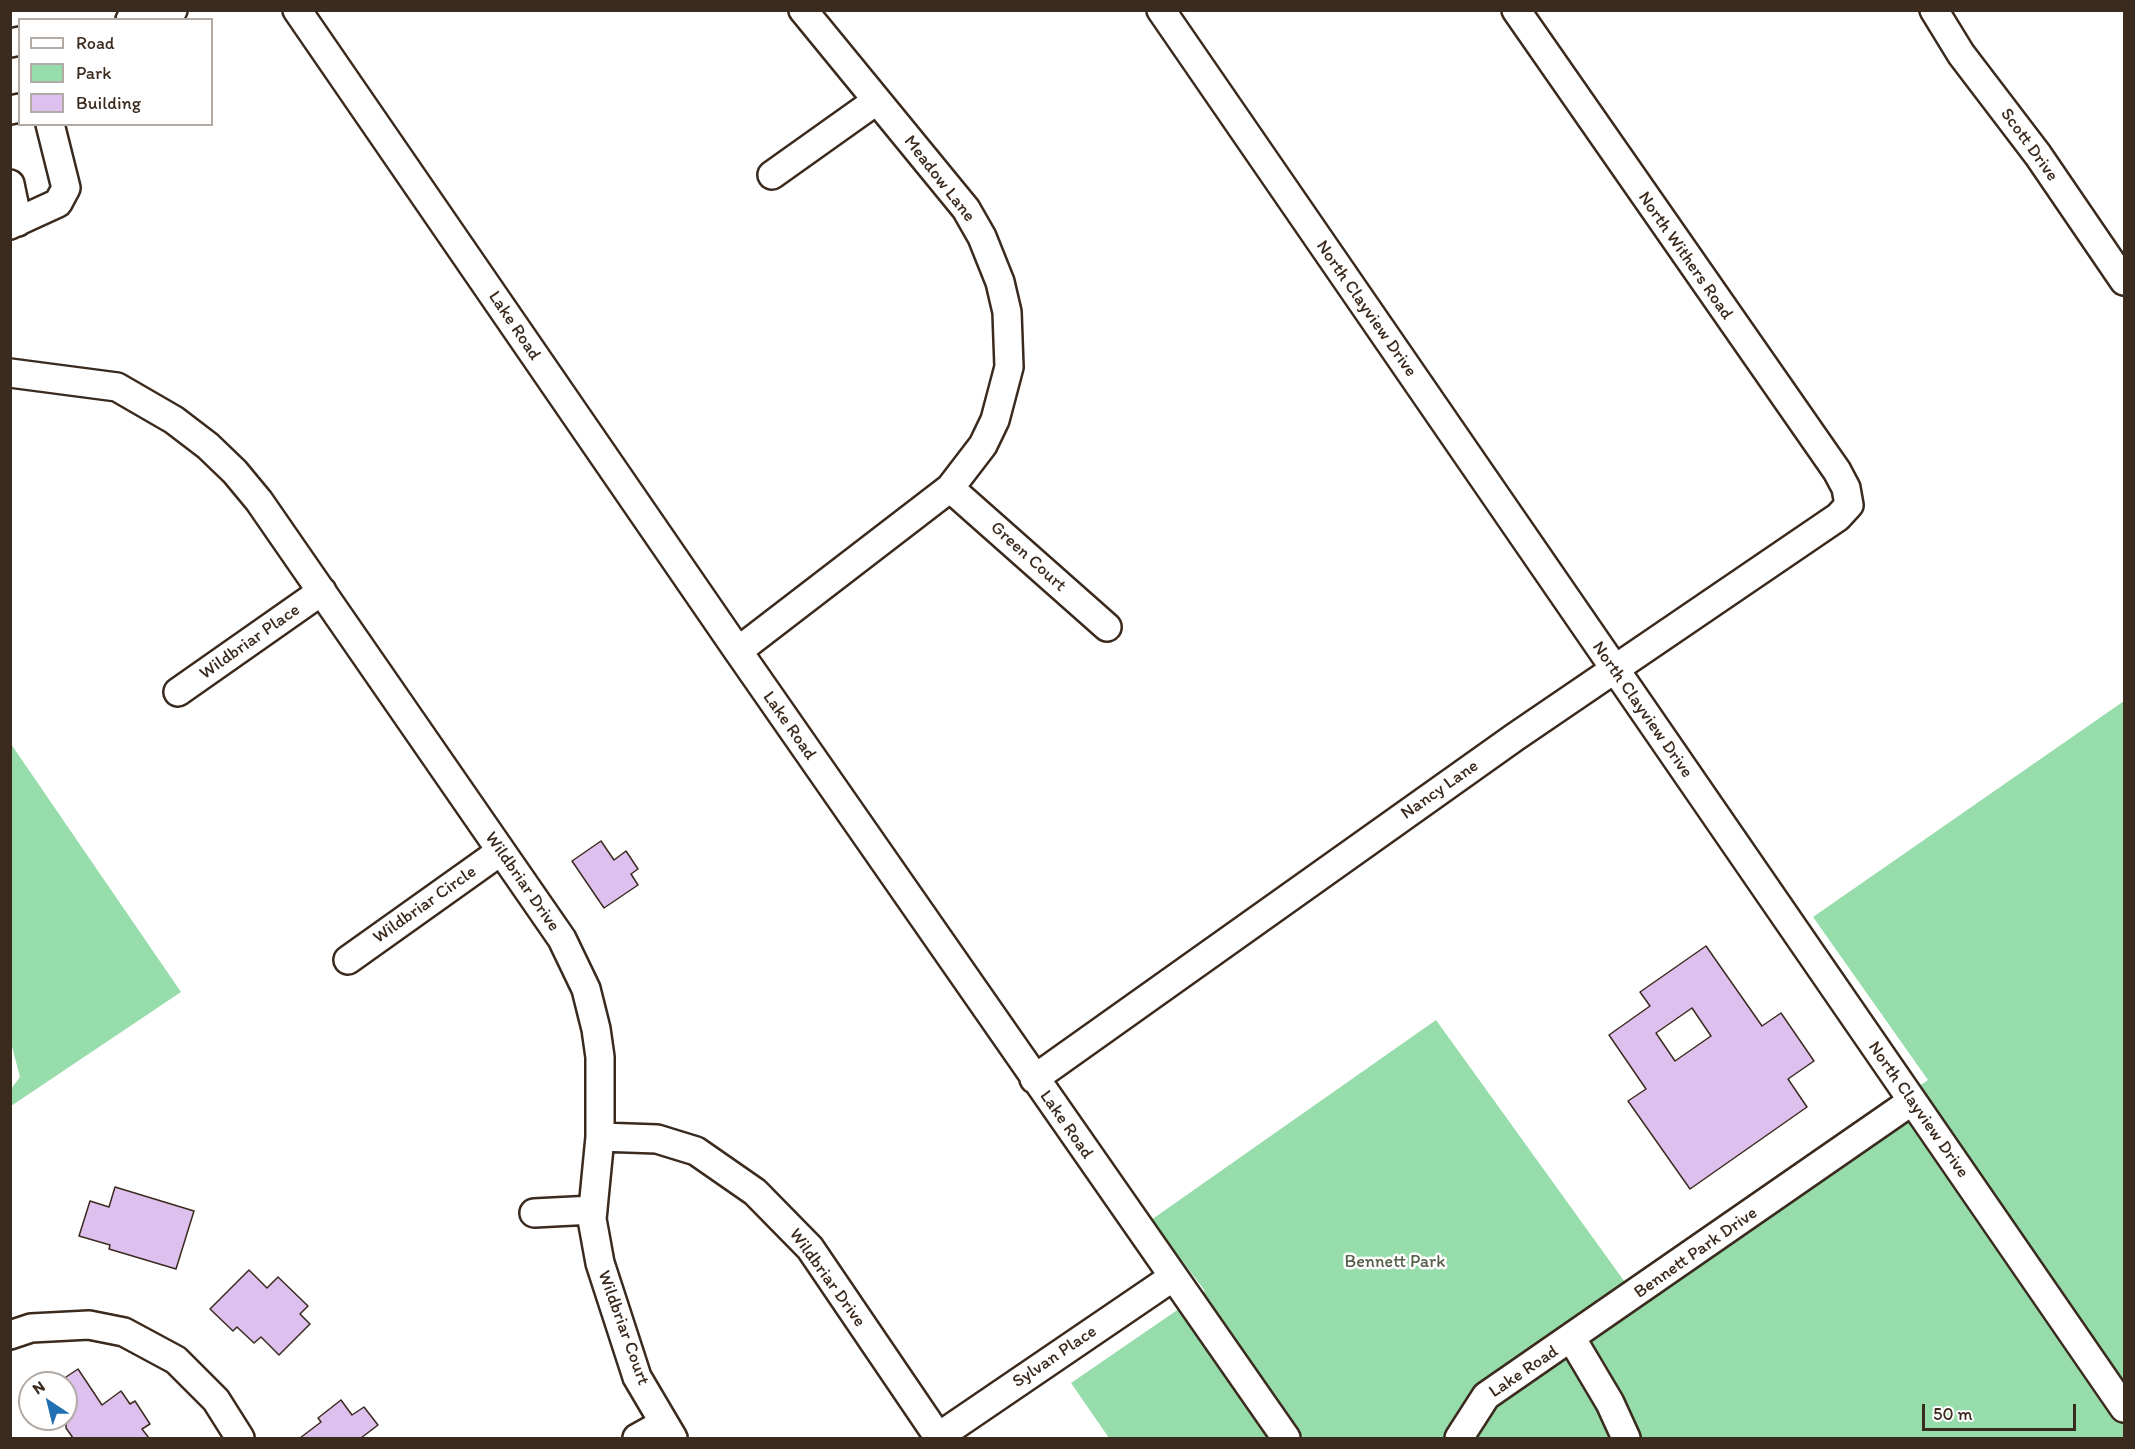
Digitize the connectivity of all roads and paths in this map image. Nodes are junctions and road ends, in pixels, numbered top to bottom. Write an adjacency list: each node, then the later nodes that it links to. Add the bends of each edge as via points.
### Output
1 (173, 10): 7 (street)
2 (297, 10): 19 (street, Lake Road)
3 (803, 10): 8 (street, Meadow Lane)
4 (1161, 10): 20 (street, North Clayview Drive)
5 (1515, 10): 16 (street, North Withers Road, via 1837,471)
6 (1934, 10): 13 (street, Scott Drive, via 1960,54 2038,155)
7 (139, 18)
8 (876, 101): 10 (street); 15 (street, Meadow Lane, via 966,209 989,251 1007,312 1009,367 995,420 983,445)
9 (50, 126): 12 (street, via 66,188 58,203)
10 (772, 175)
11 (10, 184): 12 (street)
12 (14, 224)
13 (2124, 281)
14 (10, 373): 17 (street, Wildbriar Drive, via 117,387 174,420 235,472)
15 (950, 488): 18 (street, Green Court); 19 (street, Meadow Lane)
16 (1849, 505): 20 (street, Nancy Lane, via 1838,517)
17 (322, 591): 21 (street, Wildbriar Place); 22 (street, Wildbriar Drive)
18 (1107, 627)
19 (738, 651): 24 (street, Lake Road)
20 (1614, 669): 24 (street, Nancy Lane); 25 (street, North Clayview Drive)
21 (178, 692)
22 (501, 851): 23 (street, Wildbriar Circle); 26 (street, Wildbriar Drive, via 562,939 586,989 600,1057)
23 (348, 960)
24 (1034, 1079): 29 (street, Lake Road)
25 (1912, 1101): 31 (street, Bennett Park Drive); 32 (street, North Clayview Drive)
26 (600, 1137): 27 (street, Wildbriar Court); 36 (street, Wildbriar Drive, via 657,1139 696,1151 755,1192 810,1248)
27 (593, 1210): 28 (street); 33 (street, Wildbriar Court, via 600,1263 637,1377)
28 (534, 1213)
29 (1173, 1277): 36 (street, Sylvan Place); 37 (street, Lake Road)
30 (10, 1335): 34 (street, via 32,1328 89,1326 124,1332 176,1360 216,1400)
31 (1572, 1339): 38 (street, Lake Road, via 1486,1396); 39 (street)
32 (2124, 1408)
33 (668, 1431): 35 (street)
34 (240, 1438)
35 (637, 1438)
36 (939, 1438)
37 (1286, 1438)
38 (1459, 1438)
39 (1626, 1438)

